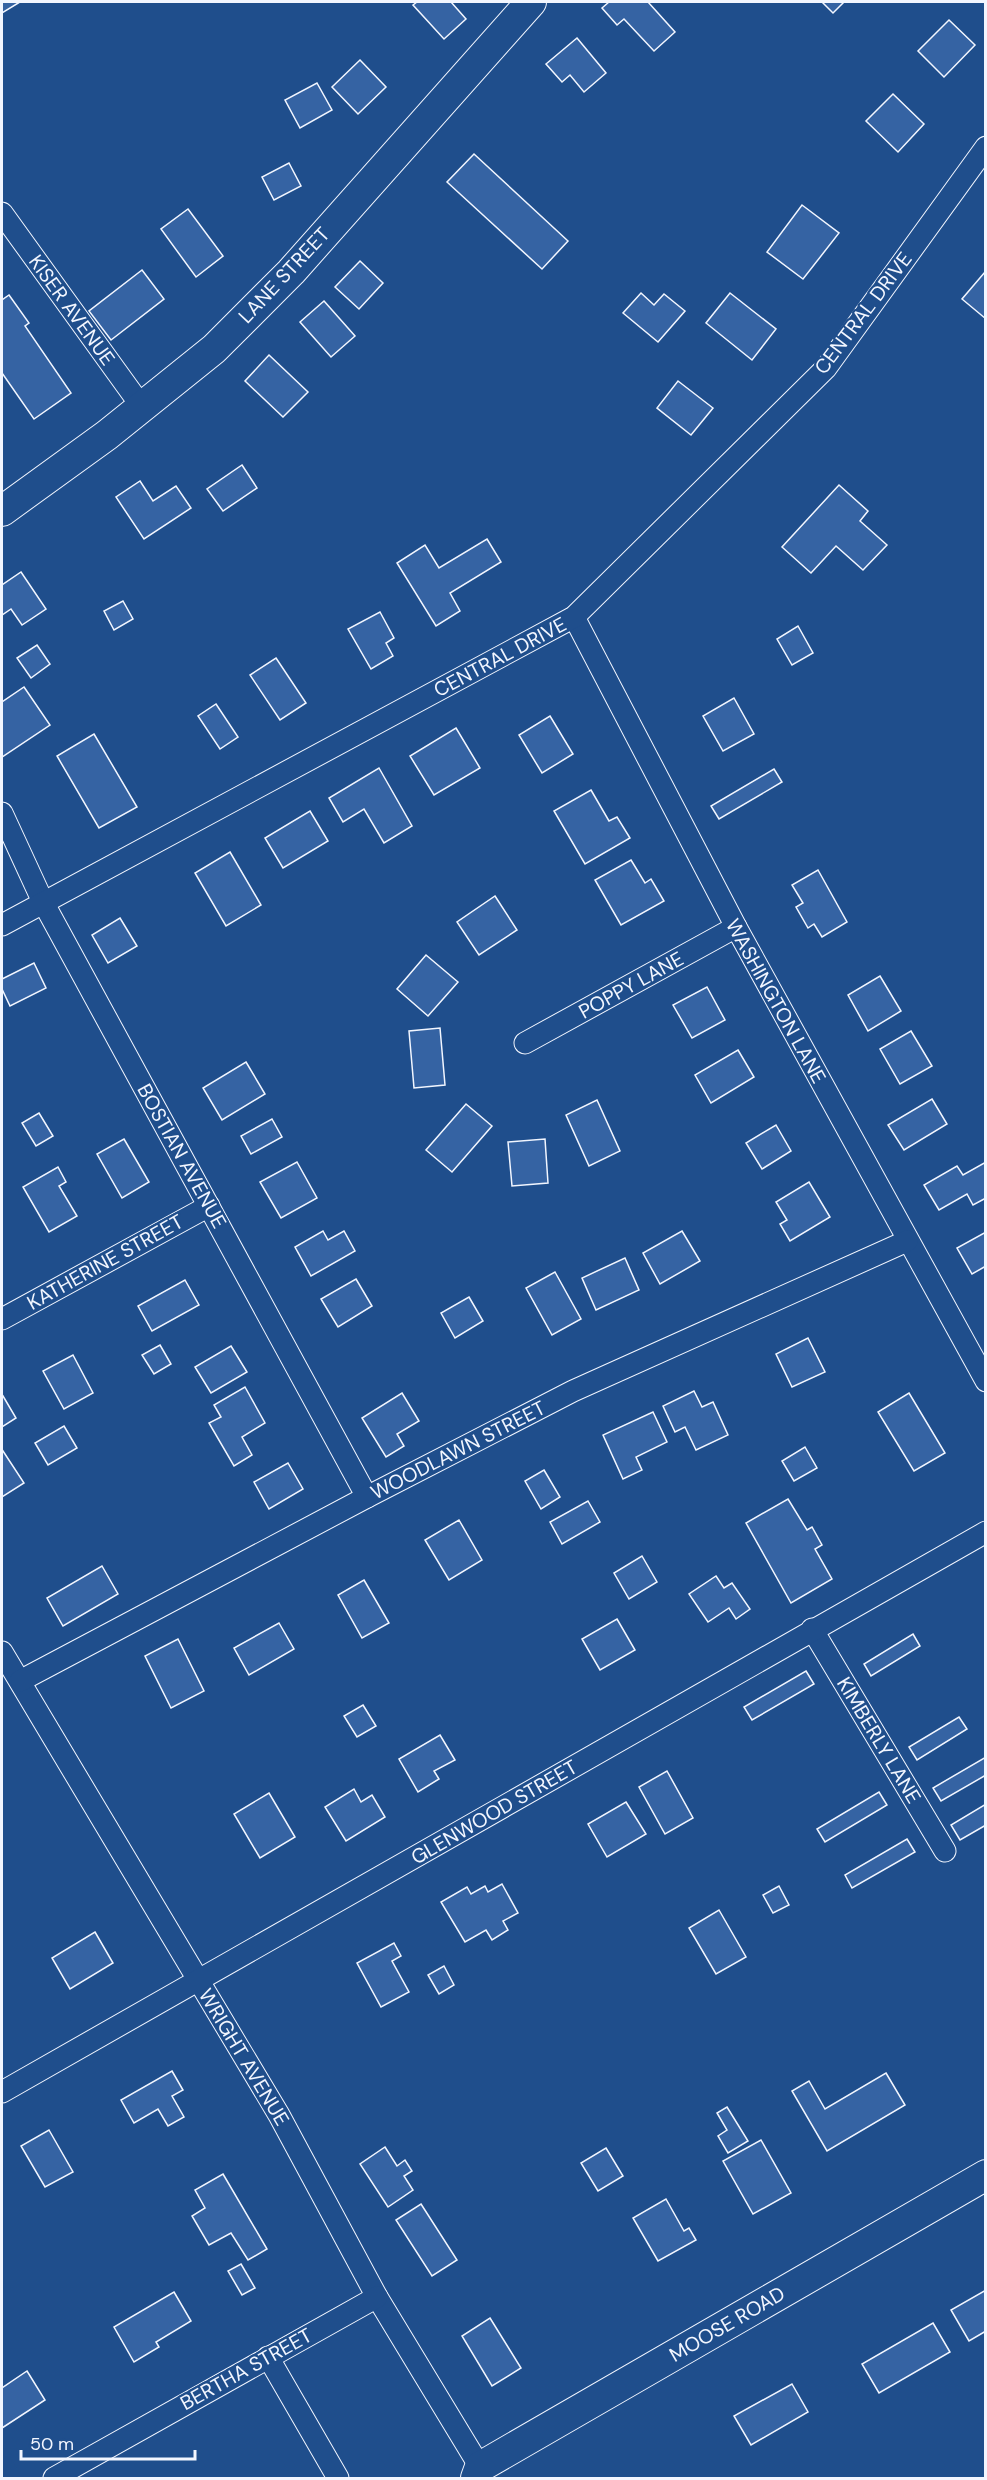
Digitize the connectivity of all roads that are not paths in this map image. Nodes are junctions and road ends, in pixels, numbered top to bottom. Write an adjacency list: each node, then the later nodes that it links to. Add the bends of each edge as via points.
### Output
1 (531, 2): 4 (main road, LANE STREET, via 291,272 214,349)
2 (986, 147): 6 (street, CENTRAL DRIVE, via 826,368)
3 (2, 213): 4 (street, KISER AVENUE)
4 (142, 407): 5 (main road, LANE STREET)
5 (2, 511)
6 (574, 617): 8 (street, CENTRAL DRIVE); 10 (street, WASHINGTON LANE)
7 (2, 813): 8 (street, BOSTIAN AVENUE)
8 (43, 902): 9 (street, CENTRAL DRIVE); 12 (street, BOSTIAN AVENUE)
9 (2, 925)
10 (736, 927): 11 (street, POPPY LANE); 13 (street, WASHINGTON LANE)
11 (525, 1043)
12 (210, 1206): 14 (street, KATHERINE STREET); 16 (street, BOSTIAN AVENUE)
13 (907, 1241): 15 (street, WASHINGTON LANE); 16 (street, WOODLAWN STREET, via 573,1391)
14 (2, 1319)
15 (986, 1381)
16 (367, 1497): 20 (street, WOODLAWN STREET)
17 (986, 1532): 18 (street, GLENWOOD STREET)
18 (812, 1629): 21 (street, KIMBERLY LANE); 22 (street, GLENWOOD STREET)
19 (2, 1652): 20 (street, WRIGHT AVENUE)
20 (20, 1682): 22 (street, WRIGHT AVENUE)
21 (945, 1851)
22 (199, 1981): 23 (street, GLENWOOD STREET); 25 (street, WRIGHT AVENUE, via 279,2115)
23 (2, 2092)
24 (986, 2175): 27 (main road, MOOSE ROAD)
25 (377, 2297): 26 (street, BERTHA STREET); 27 (street, WRIGHT AVENUE)
26 (268, 2356): 28 (street, BERTHA STREET); 29 (street)
27 (478, 2473)
28 (54, 2478)
29 (338, 2478)

